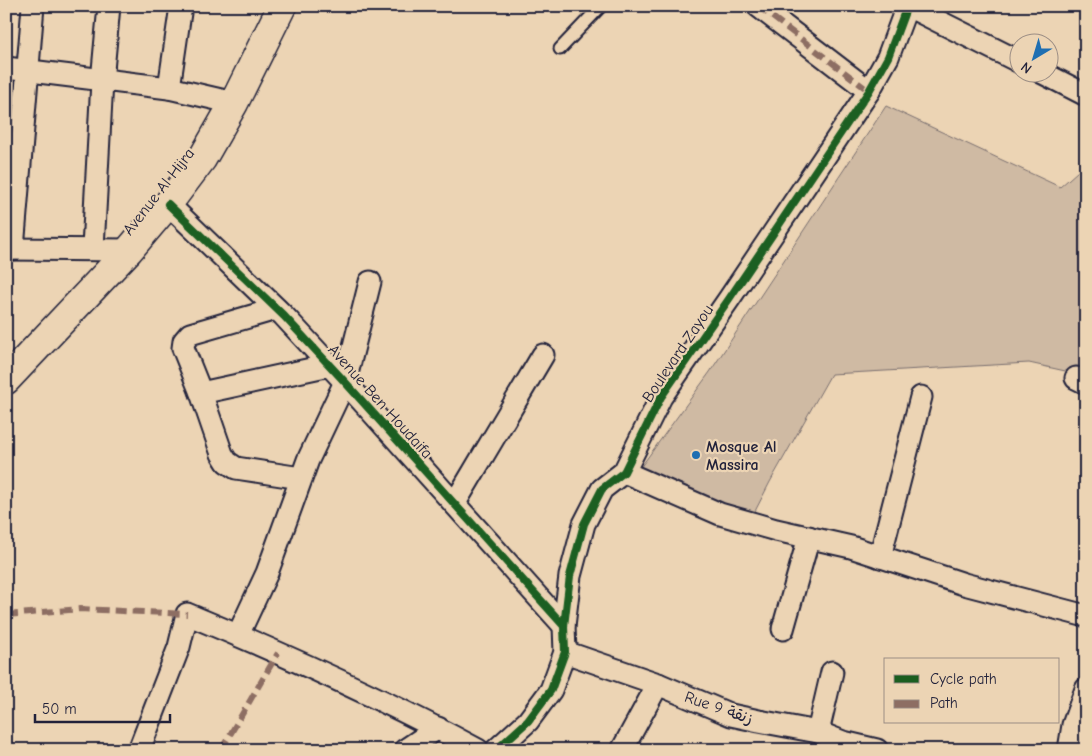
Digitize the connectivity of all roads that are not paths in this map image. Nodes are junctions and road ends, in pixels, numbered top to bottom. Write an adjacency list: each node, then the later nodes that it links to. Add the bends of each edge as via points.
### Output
1 (33, 6): 10 (street)
2 (109, 6): 11 (street)
3 (182, 6): 13 (street)
4 (282, 6): 16 (street, Avenue Al Hijra)
5 (602, 6): 8 (lane)
6 (758, 6): 14 (street)
7 (908, 6): 9 (street); 14 (street, Boulevard Zayou, via 888,57)
8 (560, 49)
9 (1010, 57)
10 (16, 69): 11 (street); 19 (street)
11 (102, 81): 13 (street); 18 (street)
12 (1060, 82): 15 (street)
13 (169, 88): 16 (street)
14 (869, 91): 29 (street, Boulevard Zayou, via 661,397)
15 (1086, 95)
16 (234, 102): 17 (street, Avenue Al Hijra, via 202,159)
17 (168, 204): 20 (street, Avenue Al Hijra); 22 (street, Avenue Ben Houdaifa)
18 (93, 248): 19 (street); 20 (street)
19 (10, 249)
20 (129, 250): 25 (street, Avenue Al Hijra)
21 (370, 282): 26 (street)
22 (276, 309): 24 (street, Avenue Ben Houdaifa); 27 (street, via 190,334 184,340 183,348)
23 (543, 355): 31 (street)
24 (330, 365): 26 (street, Avenue Ben Houdaifa); 27 (street)
25 (10, 372)
26 (345, 382): 30 (street); 31 (street, Avenue Ben Houdaifa)
27 (201, 393): 30 (street, via 227,462 236,468)
28 (921, 397): 33 (street)
29 (624, 472): 32 (street, via 720,514); 35 (street, Boulevard Zayou, via 602,489 584,524 570,576)
30 (301, 478): 37 (street, via 267,573)
31 (455, 503): 35 (street, Avenue Ben Houdaifa)
32 (809, 537): 33 (street); 36 (street)
33 (880, 557): 34 (street, via 964,584)
34 (1086, 614)
35 (564, 626): 38 (street, Boulevard Zayou)
36 (783, 629)
37 (238, 635): 42 (street); 44 (street, via 187,614 180,647)
38 (565, 652): 40 (street, Rue 9 زنقة); 47 (street, Boulevard Zayou, via 551,690 528,721)
39 (832, 672): 43 (street)
40 (658, 684): 43 (street, Rue 9 زنقة, via 731,715); 48 (street)
41 (1086, 689): 50 (street)
42 (438, 728): 45 (street); 46 (street)
43 (818, 732): 49 (street, Rue 9 زنقة)
44 (139, 750)
45 (406, 750)
46 (478, 750)
47 (496, 750)
48 (622, 750)
49 (877, 750)
50 (1068, 750)

